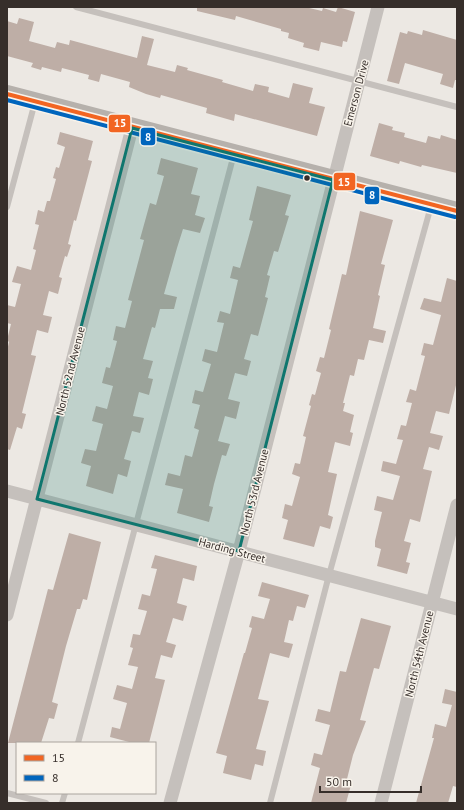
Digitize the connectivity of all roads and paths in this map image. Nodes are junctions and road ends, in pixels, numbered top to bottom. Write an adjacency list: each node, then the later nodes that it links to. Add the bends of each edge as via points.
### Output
1 (76, 7): 3 (lane)
2 (378, 7): 3 (street, Emerson Drive)
3 (359, 81): 6 (lane); 9 (street, Emerson Drive)
4 (7, 94): 5 (street)
5 (35, 102): 7 (street); 11 (lane)
6 (457, 107)
7 (132, 128): 8 (street); 14 (street, North 52nd Avenue)
8 (234, 154): 9 (street); 16 (lane)
9 (333, 180): 10 (street); 17 (street, North 53rd Avenue)
10 (431, 205): 12 (street); 18 (lane)
11 (7, 207)
12 (457, 211)
13 (7, 491): 14 (street, Harding Street)
14 (37, 499): 16 (street, Harding Street); 21 (street, North 52nd Avenue)
15 (457, 505): 19 (street, North 54th Avenue)
16 (136, 525): 17 (street, Harding Street); 22 (lane)
17 (239, 551): 18 (street, Harding Street); 25 (street, North 53rd Avenue)
18 (329, 575): 19 (street, Harding Street); 26 (lane)
19 (433, 602): 20 (street, Harding Street); 27 (street, North 54th Avenue)
20 (457, 609)
21 (7, 615)
22 (78, 742)
23 (7, 793): 24 (lane)
24 (46, 803)
25 (170, 803)
26 (270, 803)
27 (381, 803)

